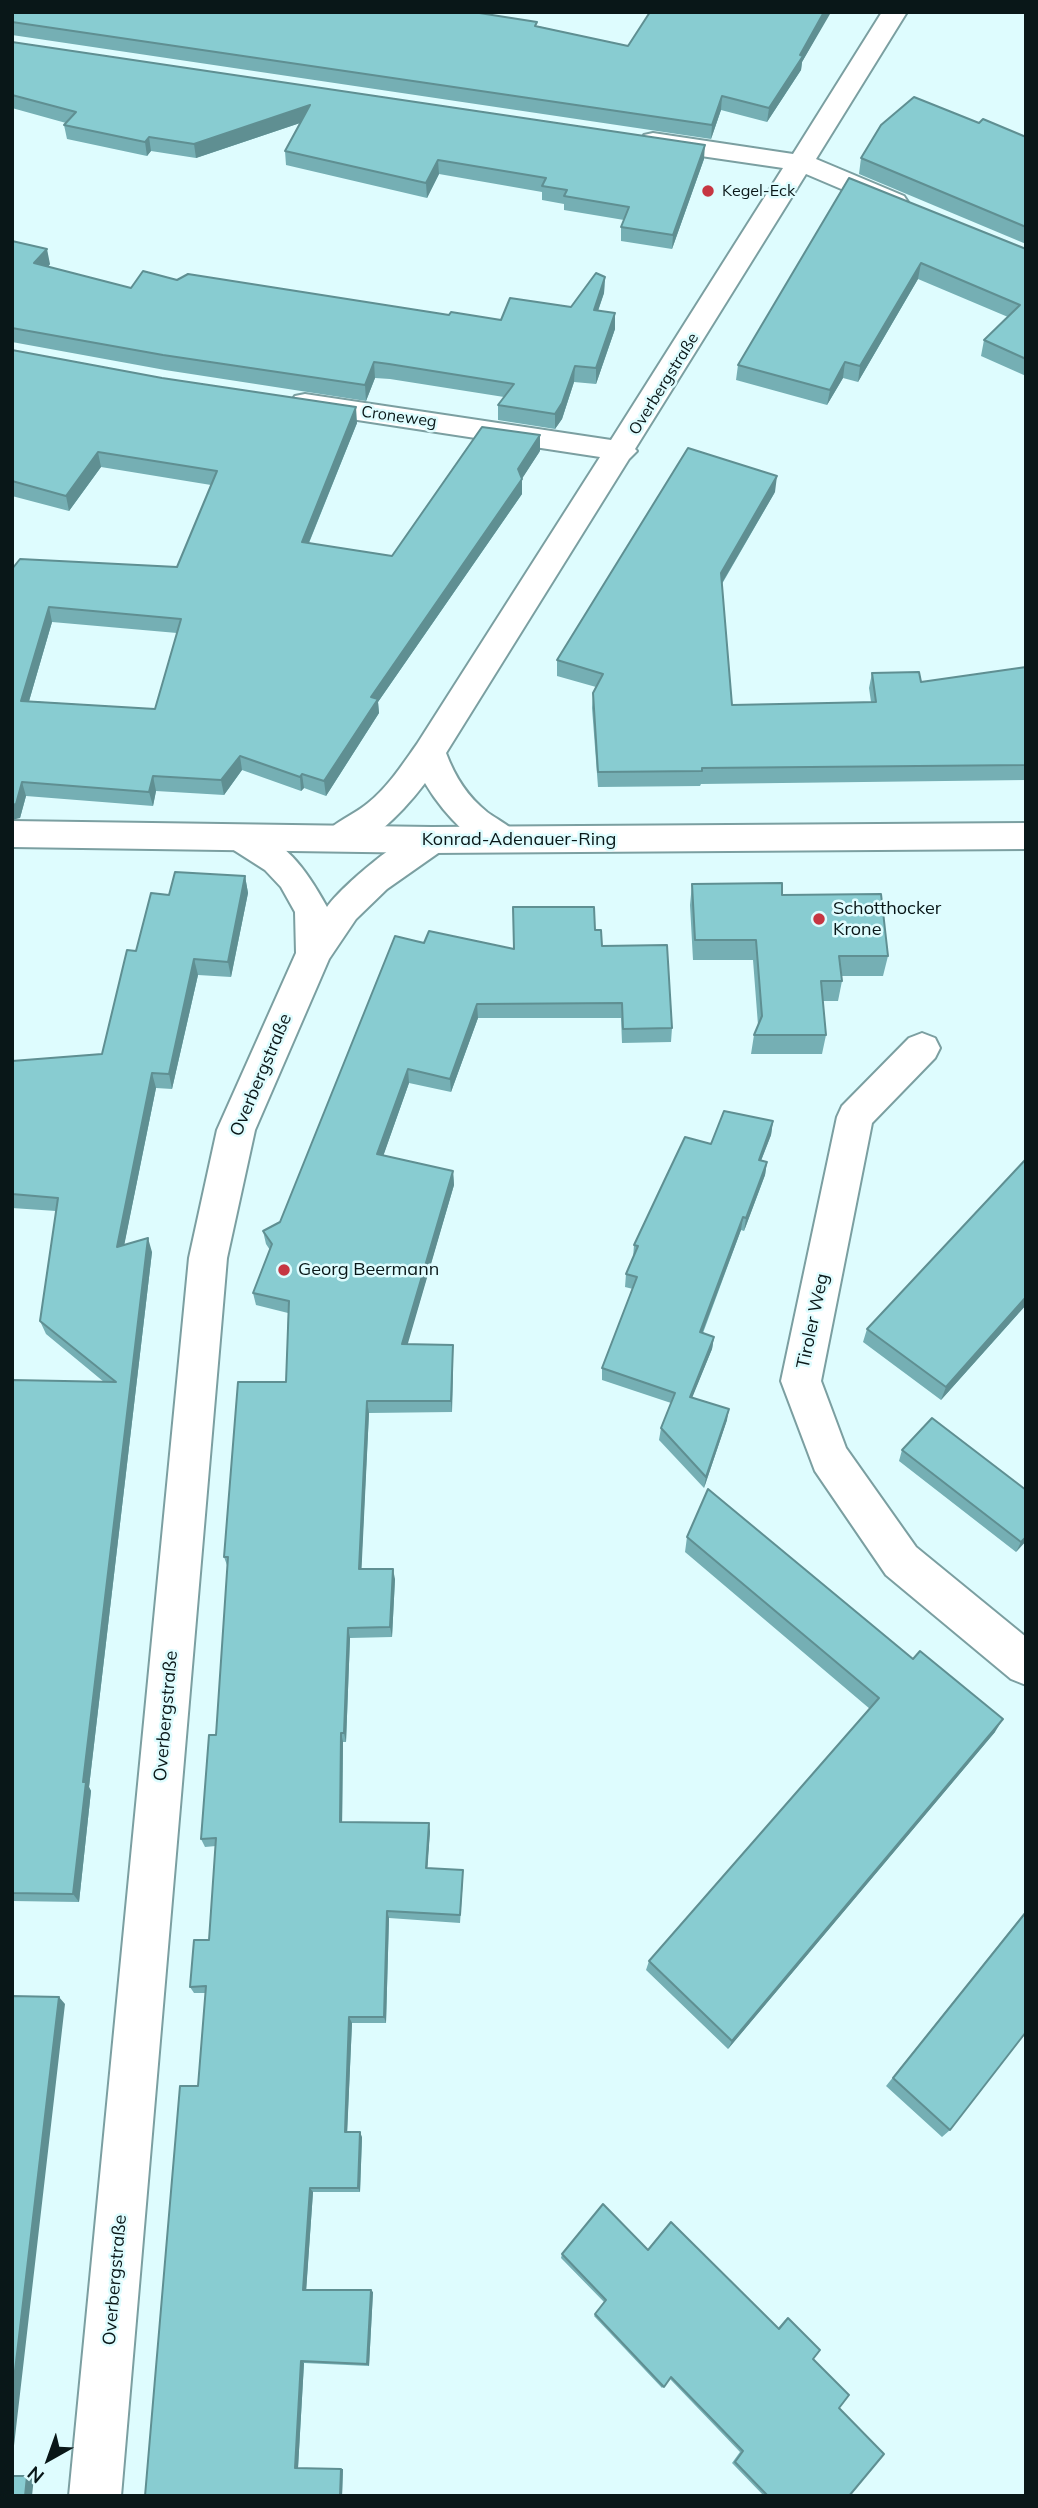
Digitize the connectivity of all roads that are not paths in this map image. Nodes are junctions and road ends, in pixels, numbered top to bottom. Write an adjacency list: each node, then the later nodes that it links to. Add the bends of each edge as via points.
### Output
1 (895, 12): 3 (street, Overbergstraße)
2 (625, 137): 3 (street)
3 (802, 163): 4 (street); 6 (street, Overbergstraße)
4 (914, 210)
5 (272, 398): 6 (street, Croneweg)
6 (622, 450): 7 (street, Overbergstraße)
7 (429, 753): 11 (street, Overbergstraße, via 397,796); 13 (street, via 437,778 453,801 474,822)
8 (12, 834): 10 (street, Konrad-Adenauer-Ring)
9 (1026, 836): 13 (street, Konrad-Adenauer-Ring)
10 (241, 838): 11 (street, Konrad-Adenauer-Ring); 14 (street, Overbergstraße, via 277,861 293,878 312,912)
11 (338, 840): 12 (street, Konrad-Adenauer-Ring)
12 (432, 840): 13 (street, Konrad-Adenauer-Ring); 14 (street, Overbergstraße, via 375,880 344,910)
13 (504, 840)
14 (314, 954): 17 (street, Overbergstraße, via 236,1130 208,1258)
15 (922, 1048): 16 (street, Tiroler Weg, via 855,1117 801,1381 829,1458 901,1561)
16 (1026, 1664)
17 (95, 2496)

